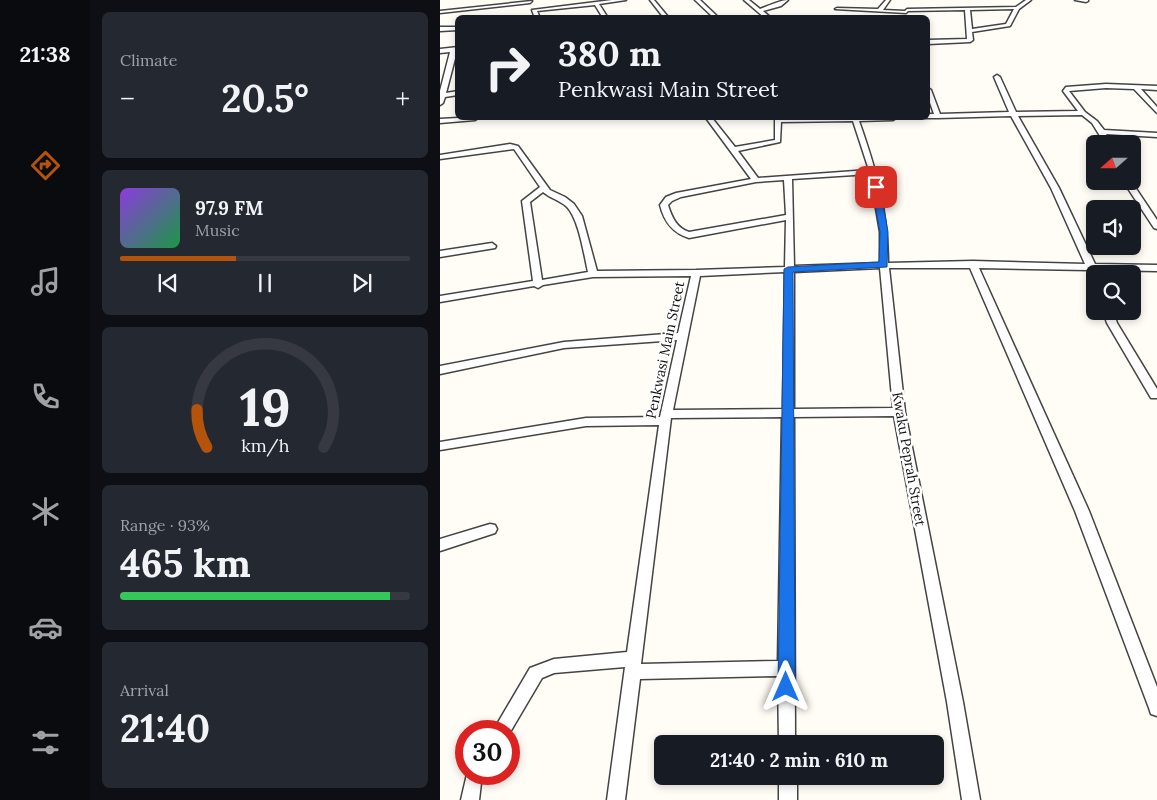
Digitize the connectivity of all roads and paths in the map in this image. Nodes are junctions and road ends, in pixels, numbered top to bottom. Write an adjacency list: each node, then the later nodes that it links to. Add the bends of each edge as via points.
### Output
1 (482, 0): 14 (street)
2 (624, 0): 13 (street)
3 (652, 0): 25 (street)
4 (697, 0): 26 (street)
5 (746, 0): 20 (street)
6 (786, 0): 20 (street)
7 (888, 0): 21 (street)
8 (981, 0): 18 (street)
9 (1029, 0): 15 (street)
10 (1076, 0): 12 (street)
11 (530, 1): 14 (street); 19 (street)
12 (1086, 1)
13 (596, 3): 19 (street); 24 (street)
14 (487, 7): 22 (street)
15 (1017, 8): 18 (street); 32 (street, via 1006,26)
16 (908, 9): 17 (street); 21 (street); 29 (street)
17 (967, 9): 18 (street); 32 (street)
18 (976, 9)
19 (534, 10): 23 (street)
20 (761, 10): 27 (street)
21 (880, 10): 28 (street, via 839,7)
22 (440, 12)
23 (536, 15)
24 (604, 15)
25 (664, 15)
26 (714, 15)
27 (766, 15)
28 (838, 15)
29 (904, 15)
30 (455, 28): 31 (street)
31 (440, 29)
32 (970, 31): 33 (street, via 968,41)
33 (930, 42)
34 (455, 49): 35 (street); 36 (street)
35 (440, 51)
36 (443, 75): 43 (street)
37 (997, 78): 48 (street)
38 (1157, 80): 40 (street)
39 (1136, 87): 40 (street); 46 (street); 47 (street, via 1066,89)
40 (1145, 87): 41 (street)
41 (1157, 88)
42 (455, 93): 43 (street)
43 (442, 95): 45 (street)
44 (930, 98): 50 (street)
45 (440, 103)
46 (1157, 111)
47 (1083, 113): 48 (street); 56 (street)
48 (1013, 114): 50 (street); 72 (street, via 1055,188)
49 (930, 116): 50 (street)
50 (938, 116)
51 (455, 120): 55 (street)
52 (710, 120): 59 (street)
53 (778, 120): 59 (street, via 778,141)
54 (857, 120): 61 (street, Kwaku Peprah Street)
55 (440, 121)
56 (1104, 132): 57 (street); 58 (street)
57 (1157, 134)
58 (1105, 135)
59 (733, 150): 63 (street)
60 (440, 157): 64 (street, via 513,146)
61 (874, 172): 62 (street); 71 (street, Kwaku Peprah Street, via 884,232)
62 (788, 177): 63 (street); 66 (street)
63 (756, 180): 66 (street, via 679,195 664,205 666,213 678,231 689,234)
64 (544, 188): 78 (street, via 571,206 578,216); 79 (street, via 526,201)
65 (1133, 190): 67 (street)
66 (790, 217): 74 (street)
67 (1157, 226)
68 (492, 246): 69 (street)
69 (440, 254)
70 (973, 264): 71 (street, Penkwasi Main Street); 76 (street, Penkwasi Main Street); 93 (street, via 1082,511)
71 (884, 265): 74 (street, Penkwasi Main Street); 86 (street, Kwaku Peprah Street)
72 (1090, 265)
73 (1157, 268): 75 (street, Penkwasi Main Street)
74 (788, 269): 77 (street, Penkwasi Main Street); 85 (street)
75 (1141, 269)
76 (1086, 271)
77 (696, 273): 78 (street); 82 (street, Penkwasi Main Street)
78 (594, 274): 79 (street)
79 (538, 285): 80 (street)
80 (440, 300)
81 (1111, 320): 84 (street)
82 (683, 336): 83 (street, via 564,345); 87 (street, Penkwasi Main Street)
83 (440, 370)
84 (1155, 395)
85 (788, 412): 86 (street); 87 (street); 92 (street)
86 (899, 412): 101 (street, Kwaku Peprah Street)
87 (666, 417): 88 (street, via 586,422); 91 (street, Penkwasi Main Street)
88 (440, 446)
89 (490, 529): 90 (street)
90 (440, 545)
91 (634, 666): 92 (street); 94 (street, via 554,666 536,673); 99 (street, Penkwasi Main Street)
92 (786, 668): 95 (street)
93 (1157, 708)
94 (508, 720)
95 (787, 735)
96 (472, 785): 98 (street)
97 (788, 785): 100 (street)
98 (470, 800)
99 (616, 800)
100 (788, 800)
101 (971, 800)

